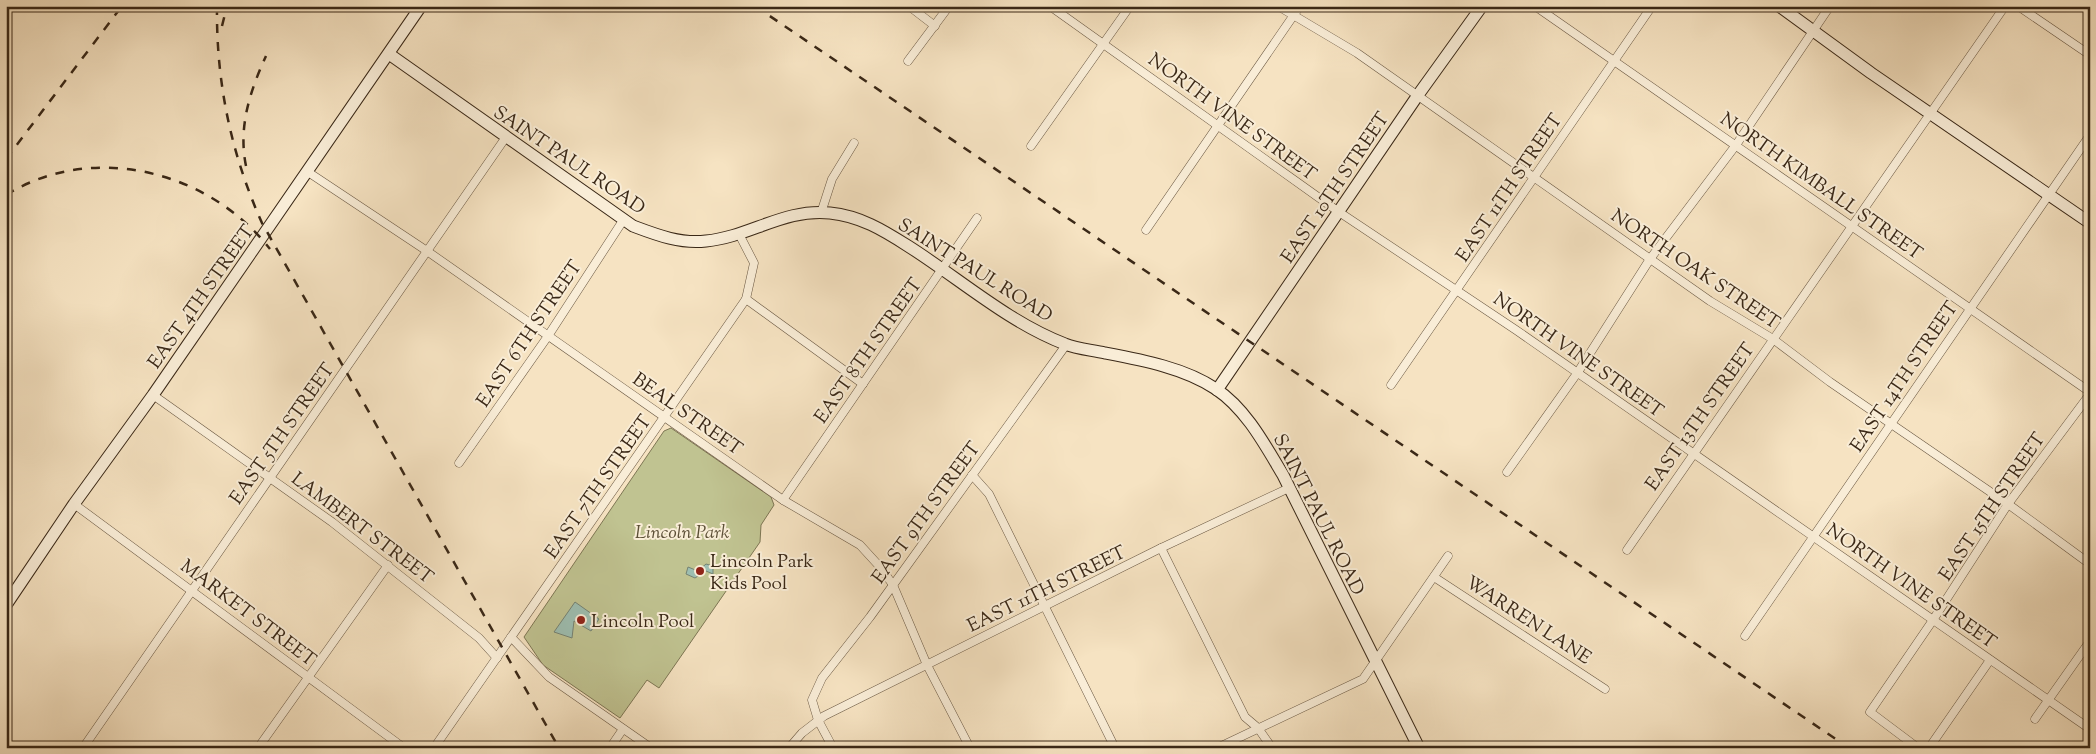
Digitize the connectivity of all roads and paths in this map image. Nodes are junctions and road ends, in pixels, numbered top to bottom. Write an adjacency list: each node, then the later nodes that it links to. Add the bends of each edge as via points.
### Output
1 (422, 6): 19 (main road, EAST 4TH STREET)
2 (909, 6): 16 (street)
3 (949, 6): 16 (street)
4 (1050, 6): 18 (street, NORTH VINE STREET)
5 (1130, 6): 18 (street)
6 (1278, 6): 15 (street, NORTH OAK STREET)
7 (1300, 6): 15 (street)
8 (1482, 6): 23 (main road, EAST 10TH STREET)
9 (1535, 6): 22 (street, NORTH KIMBALL STREET)
10 (1652, 6): 22 (street, EAST 11TH STREET)
11 (1779, 6): 17 (main road)
12 (1830, 6): 17 (street)
13 (2005, 6): 24 (street, EAST 13TH STREET)
14 (2018, 6): 20 (street)
15 (1293, 16): 23 (street, NORTH OAK STREET, via 1357,53); 25 (street)
16 (935, 26): 21 (street)
17 (1813, 31): 24 (main road); 29 (street)
18 (1105, 43): 25 (street, NORTH VINE STREET); 30 (street)
19 (389, 54): 27 (main road, SAINT PAUL ROAD); 31 (main road, EAST 4TH STREET)
20 (2090, 55)
21 (908, 61)
22 (1614, 61): 29 (street, NORTH KIMBALL STREET); 32 (street, EAST 11TH STREET)
23 (1418, 95): 32 (street, NORTH OAK STREET); 34 (main road, EAST 10TH STREET)
24 (1930, 113): 33 (main road); 39 (street, EAST 13TH STREET)
25 (1218, 125): 34 (street, NORTH VINE STREET); 40 (street)
26 (2090, 135): 33 (street, EAST 14TH STREET)
27 (506, 137): 37 (main road, SAINT PAUL ROAD); 42 (street, EAST 5TH STREET)
28 (854, 143): 35 (street, via 832,179)
29 (1736, 145): 39 (street, NORTH KIMBALL STREET); 43 (street)
30 (1030, 146)
31 (308, 172): 42 (street, BEAL STREET); 56 (main road, EAST 4TH STREET)
32 (1534, 176): 43 (street, NORTH OAK STREET); 45 (street, EAST 11TH STREET)
33 (2048, 194): 38 (main road); 47 (street, EAST 14TH STREET)
34 (1339, 212): 45 (street, NORTH VINE STREET); 54 (main road, EAST 10TH STREET)
35 (821, 213): 41 (main road, SAINT PAUL ROAD, via 802,213); 44 (main road, SAINT PAUL ROAD, via 859,218)
36 (977, 218): 44 (street, EAST 8TH STREET)
37 (624, 219): 41 (main road, SAINT PAUL ROAD, via 633,226 671,240 706,241); 48 (street, EAST 6TH STREET)
38 (2090, 223)
39 (1852, 226): 47 (street, NORTH KIMBALL STREET); 49 (street, EAST 13TH STREET)
40 (1146, 230)
41 (739, 234): 46 (street, EAST 7TH STREET, via 754,263)
42 (427, 251): 48 (street, BEAL STREET); 63 (street, EAST 5TH STREET)
43 (1650, 259): 49 (street, NORTH OAK STREET); 51 (street)
44 (943, 269): 50 (main road, SAINT PAUL ROAD, via 1007,314); 52 (street, EAST 8TH STREET)
45 (1458, 290): 51 (street, NORTH VINE STREET); 53 (street, EAST 11TH STREET)
46 (746, 299): 52 (street); 57 (street, EAST 7TH STREET)
47 (1970, 308): 55 (street, NORTH KIMBALL STREET); 58 (street, EAST 14TH STREET)
48 (548, 336): 57 (street, BEAL STREET); 60 (street, EAST 6TH STREET)
49 (1773, 339): 58 (street, NORTH OAK STREET); 59 (street, EAST 13TH STREET)
50 (1066, 344): 54 (main road, SAINT PAUL ROAD, via 1178,372); 62 (street, EAST 9TH STREET)
51 (1578, 372): 59 (street, NORTH VINE STREET); 61 (street)
52 (863, 384): 65 (street, EAST 8TH STREET)
53 (1391, 385)
54 (1217, 390): 64 (main road, SAINT PAUL ROAD, via 1260,435)
55 (2090, 393): 67 (street, EAST 15TH STREET)
56 (153, 395): 63 (street, LAMBERT STREET); 66 (main road, EAST 4TH STREET)
57 (665, 416): 65 (street, BEAL STREET); 81 (street, EAST 7TH STREET)
58 (1891, 423): 67 (street, NORTH OAK STREET); 68 (street, EAST 14TH STREET)
59 (1693, 452): 68 (street, NORTH VINE STREET); 70 (street, EAST 13TH STREET)
60 (458, 463)
61 (1507, 472)
62 (972, 474): 75 (street, EAST 9TH STREET); 78 (street, via 989,494)
63 (270, 478): 73 (street, LAMBERT STREET); 76 (street, EAST 5TH STREET)
64 (1289, 488): 69 (street, EAST 11TH STREET); 85 (main road, SAINT PAUL ROAD)
65 (783, 500): 75 (street, BEAL STREET, via 860,545)
66 (74, 504): 76 (street, MARKET STREET); 77 (main road, EAST 4TH STREET)
67 (2008, 504): 72 (street, NORTH OAK STREET); 79 (street, EAST 15TH STREET)
68 (1813, 536): 79 (street, NORTH VINE STREET); 80 (street, EAST 14TH STREET)
69 (1161, 548): 78 (street, EAST 11TH STREET); 92 (street, via 1245,717)
70 (1627, 550)
71 (1448, 556): 74 (street)
72 (2090, 564)
73 (388, 565): 83 (street, LAMBERT STREET, via 479,638); 87 (street)
74 (1434, 577): 85 (street); 88 (street, WARREN LANE)
75 (893, 585): 86 (street, BEAL STREET); 91 (street, EAST 9TH STREET, via 822,678 812,700)
76 (193, 590): 87 (street, MARKET STREET); 95 (street, EAST 5TH STREET)
77 (6, 605)
78 (1045, 607): 86 (street, EAST 11TH STREET); 104 (street)
79 (1933, 620): 84 (street, NORTH VINE STREET); 108 (street, EAST 15TH STREET, via 1870,712)
80 (1744, 636)
81 (511, 637): 83 (street, EAST 7TH STREET); 93 (street, via 549,677)
82 (2090, 641): 89 (street)
83 (498, 658): 98 (street, EAST 7TH STREET)
84 (1990, 660): 89 (street, NORTH VINE STREET); 109 (street)
85 (1376, 662): 92 (street, via 1363,679); 107 (main road, SAINT PAUL ROAD)
86 (927, 665): 91 (street, EAST 11TH STREET); 103 (street, BEAL STREET)
87 (309, 676): 96 (street); 97 (street, MARKET STREET)
88 (1605, 689)
89 (2048, 700): 90 (street); 94 (street, NORTH VINE STREET)
90 (2035, 719)
91 (818, 720): 101 (street); 102 (street)
92 (1258, 728): 105 (street); 106 (street)
93 (623, 729): 99 (street); 100 (street)
94 (2090, 729)
95 (83, 748)
96 (258, 748)
97 (404, 748)
98 (434, 748)
99 (610, 748)
100 (651, 748)
101 (789, 748)
102 (833, 748)
103 (970, 748)
104 (1115, 748)
105 (1217, 748)
106 (1272, 748)
107 (1419, 748)
108 (1918, 748)
109 (1929, 748)

